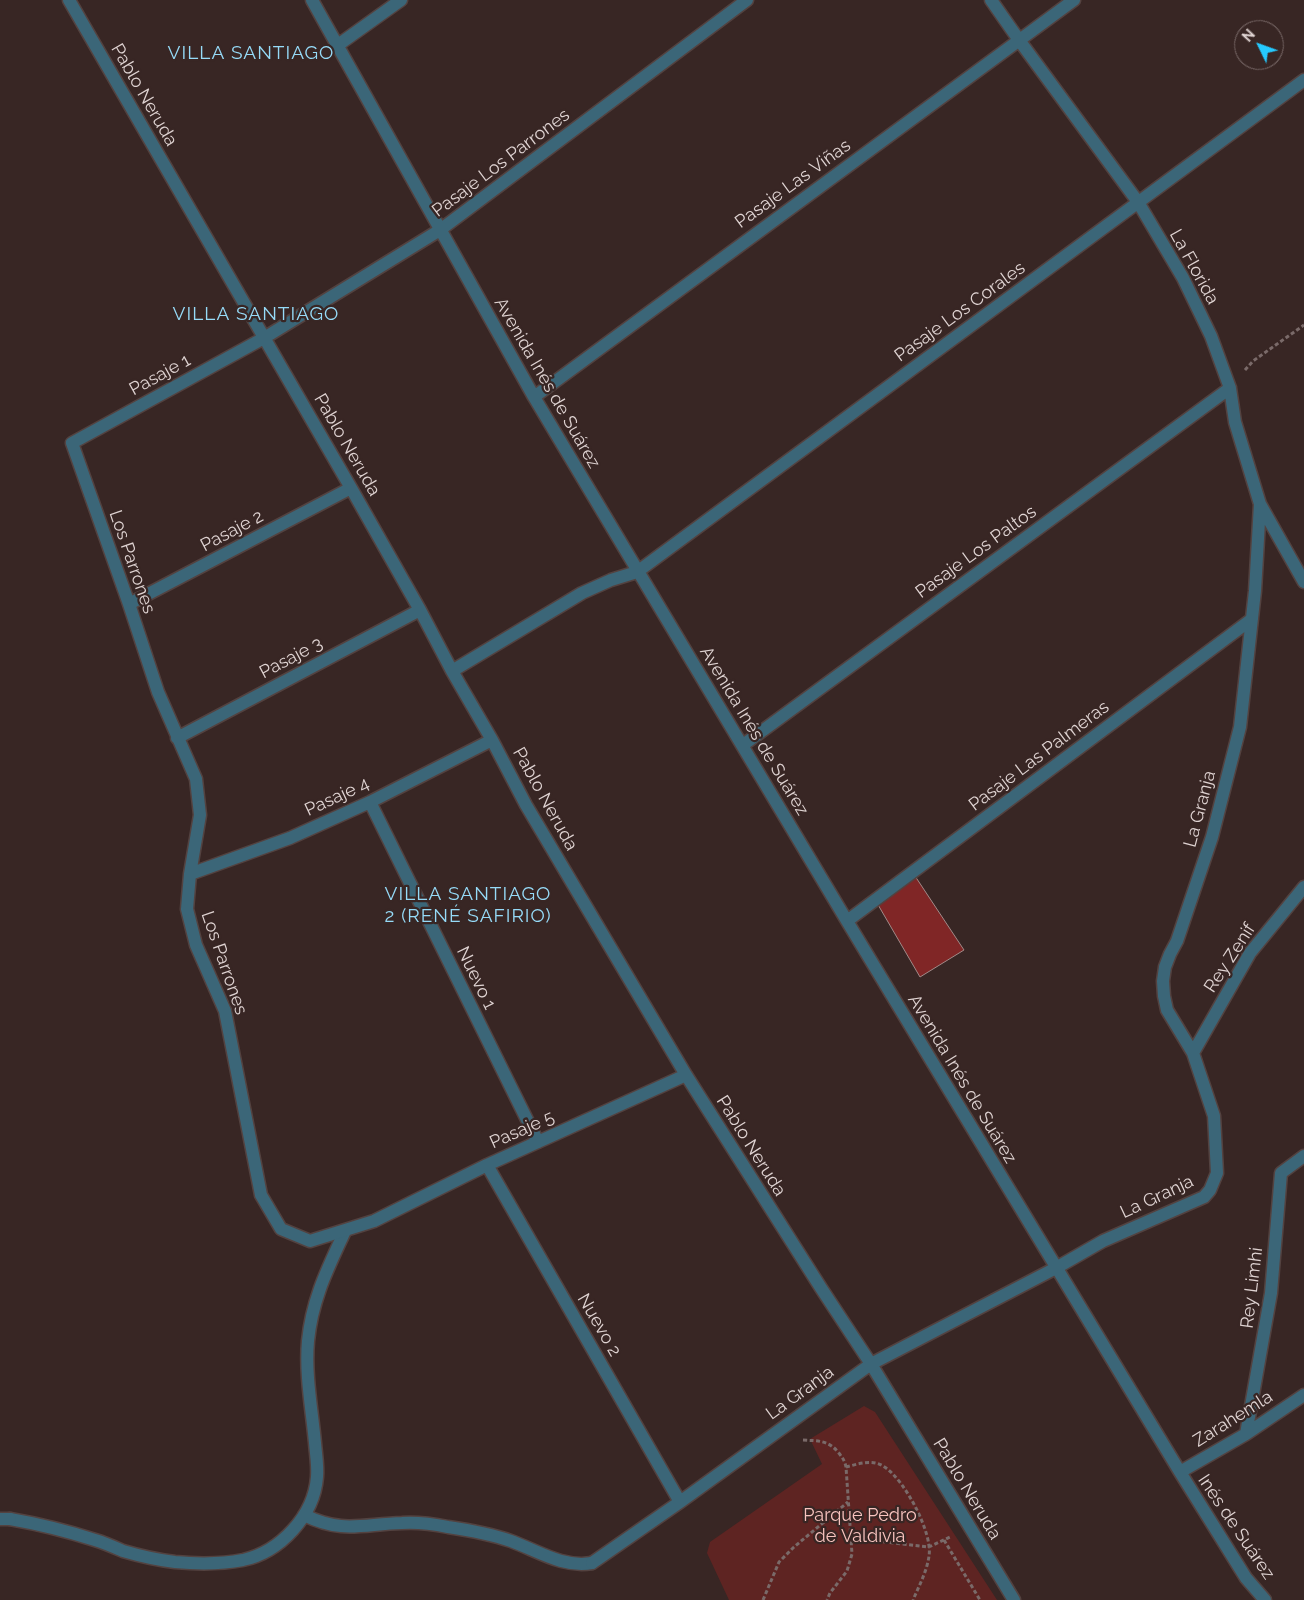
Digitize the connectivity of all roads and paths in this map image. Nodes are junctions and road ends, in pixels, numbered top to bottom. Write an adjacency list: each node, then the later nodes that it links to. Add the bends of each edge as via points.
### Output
1 (69, 0): 13 (street, Pablo Neruda)
2 (312, 0): 8 (street, Avenida Inés de Suárez)
3 (402, 0): 8 (street)
4 (748, 0): 11 (street, Pasaje Los Parrones)
5 (991, 0): 7 (street, La Florida)
6 (1074, 0): 7 (street, Pasaje Las Viñas)
7 (1019, 40): 10 (street, La Florida); 15 (street, Pasaje Las Viñas)
8 (338, 45): 11 (street, Avenida Inés de Suárez)
9 (1304, 80): 10 (street, Pasaje Los Corales)
10 (1138, 202): 14 (street, La Florida, via 1187,286 1211,336); 19 (street, Pasaje Los Corales)
11 (440, 230): 13 (street, Pasaje Los Parrones); 15 (street, Avenida Inés de Suárez)
12 (1304, 325): 14 (path, via 1253,360)
13 (264, 338): 16 (street, Pasaje 1); 17 (street, Pablo Neruda)
14 (1230, 388): 18 (street, La Florida, via 1235,422); 27 (street, Pasaje Los Paltos)
15 (534, 397): 19 (street, Avenida Inés de Suárez)
16 (72, 443): 21 (street, Los Parrones)
17 (351, 488): 21 (street, Pasaje 2); 22 (street, Pablo Neruda)
18 (1260, 504): 20 (street, La Florida); 23 (street, La Granja)
19 (637, 572): 24 (street, Pasaje Los Corales, via 582,592); 27 (street, Avenida Inés de Suárez)
20 (1304, 582)
21 (129, 604): 25 (street, Los Parrones)
22 (420, 610): 24 (street, Pablo Neruda); 25 (street, Pasaje 3)
23 (1252, 619): 31 (street, Pasaje Las Palmeras); 32 (street, La Granja, via 1240,727 1212,837 1165,967 1163,981 1167,1010)
24 (452, 671): 26 (street, Pablo Neruda)
25 (177, 738): 29 (street, Los Parrones, via 196,779 200,815)
26 (492, 740): 28 (street, Pasaje 4); 33 (street, Pablo Neruda, via 526,805)
27 (743, 745): 31 (street, Avenida Inés de Suárez)
28 (370, 802): 29 (street, Pasaje 4, via 290,838); 34 (street, Nuevo 1)
29 (190, 874): 38 (street, Los Parrones, via 187,909 196,945 225,1011 261,1195 281,1229 288,1232 310,1241)
30 (1304, 887): 32 (street, Rey Zenif, via 1250,953)
31 (847, 922): 39 (street, Avenida Inés de Suárez)
32 (1193, 1053): 39 (street, La Granja, via 1214,1116 1217,1173 1210,1190 1204,1197 1103,1241)
33 (686, 1076): 34 (street, Pasaje 5); 40 (street, Pablo Neruda)
34 (538, 1142): 36 (street, Pasaje 5)
35 (1304, 1156): 42 (street, Rey Limhi, via 1281,1173 1271,1293)
36 (487, 1165): 37 (street, Pasaje 5); 47 (street, Nuevo 2)
37 (374, 1221): 38 (street, Los Parrones)
38 (345, 1231): 48 (street, via 319,1288 311,1316 308,1372 317,1477 312,1501)
39 (1056, 1268): 40 (street, La Granja); 45 (street, Avenida Inés de Suárez)
40 (871, 1364): 47 (street, La Granja); 58 (street, Pablo Neruda)
41 (1304, 1395): 42 (street, Zarahemla)
42 (1246, 1434): 45 (street, Zarahemla)
43 (803, 1440): 44 (path, via 832,1446)
44 (846, 1467): 46 (path); 53 (path, via 867,1462 883,1465 899,1480 928,1536)
45 (1180, 1472): 59 (street, Inés de Suárez, via 1246,1578)
46 (848, 1501): 51 (path); 54 (path, via 779,1562)
47 (680, 1502): 48 (street, La Granja, via 592,1563 582,1564 564,1562 479,1532 446,1526 403,1523 344,1527 328,1525)
48 (304, 1515): 49 (street, via 283,1539 258,1554 244,1559 204,1563 149,1558 40,1524)
49 (5, 1519)
50 (956, 1533): 52 (path)
51 (851, 1538): 53 (path); 55 (path, via 852,1554 847,1571)
52 (944, 1540): 53 (path); 57 (path)
53 (929, 1546): 56 (path, via 930,1556)
54 (763, 1600)
55 (827, 1600)
56 (913, 1600)
57 (980, 1600)
58 (1014, 1600)
59 (1265, 1600)

